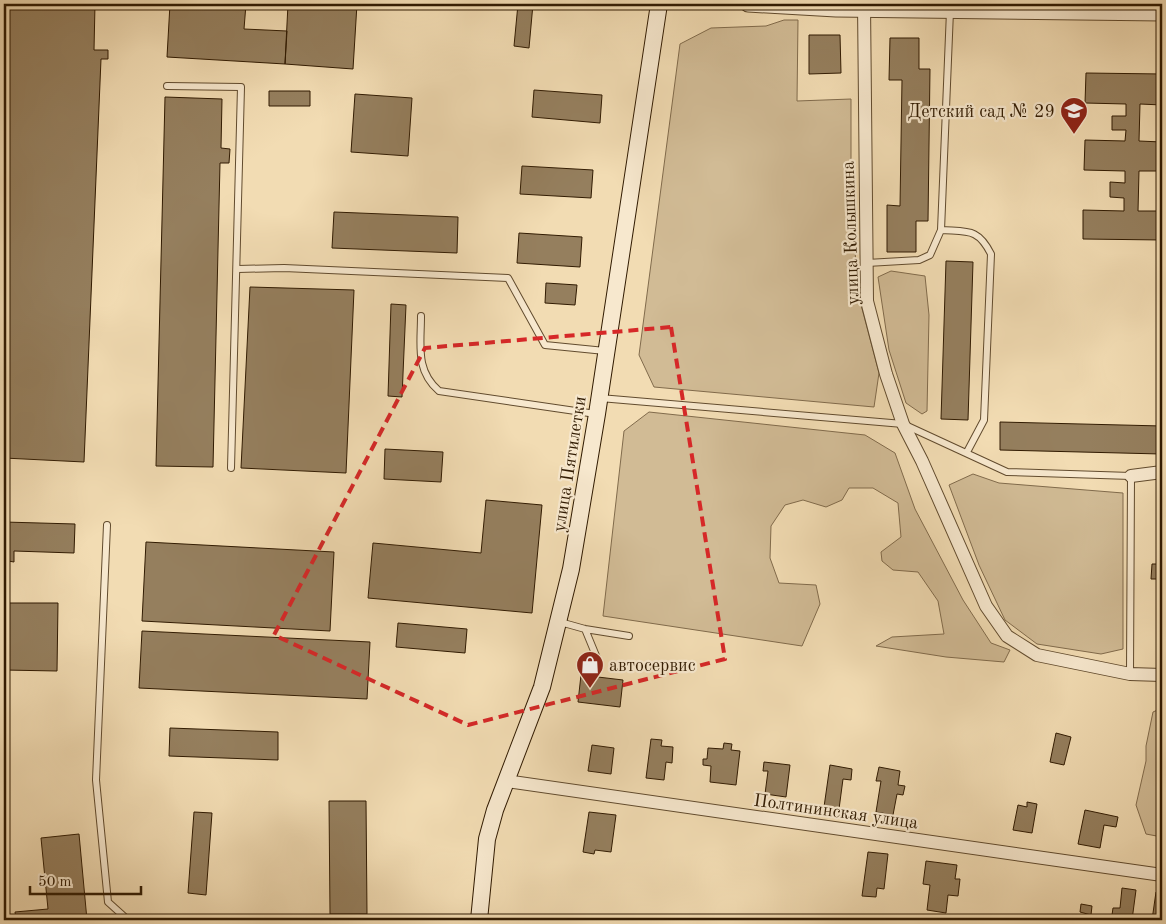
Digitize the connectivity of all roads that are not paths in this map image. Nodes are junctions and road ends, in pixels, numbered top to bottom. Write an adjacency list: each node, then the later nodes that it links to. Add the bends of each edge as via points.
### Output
1 (659, 4): 12 (main road, улица Пятилетки)
2 (748, 4): 3 (street)
3 (864, 6): 4 (street); 9 (street, улица Колышкина)
4 (921, 7): 5 (street)
5 (950, 10): 6 (street); 8 (lane)
6 (1162, 14)
7 (167, 86): 10 (lane, via 241,87)
8 (941, 230): 9 (lane, via 930,255 919,260); 15 (lane, via 974,232 984,240 991,254 984,420)
9 (867, 262): 14 (street, улица Колышкина, via 867,301)
10 (238, 269): 12 (lane, via 284,268 508,278 545,344); 16 (lane)
11 (421, 316): 13 (lane, via 421,367 427,382 439,391)
12 (606, 351): 13 (main road, улица Пятилетки)
13 (598, 406): 14 (lane); 20 (main road, улица Пятилетки, via 579,530)
14 (903, 424): 15 (lane); 24 (street, улица Колышкина, via 986,606 1007,636 1037,655)
15 (968, 452): 18 (lane, via 1007,472)
16 (231, 468)
17 (1162, 472): 18 (street)
18 (1131, 476): 24 (lane)
19 (107, 525): 29 (lane, via 96,780 108,902)
20 (560, 622): 21 (lane); 26 (main road, улица Пятилетки, via 542,686)
21 (585, 629): 22 (lane); 23 (lane)
22 (629, 636)
23 (599, 663)
24 (1130, 674): 25 (street)
25 (1162, 675)
26 (506, 781): 27 (street, Полтининская улица); 28 (main road, улица Пятилетки, via 487,839)
27 (1162, 875)
28 (475, 919)
29 (128, 920)

